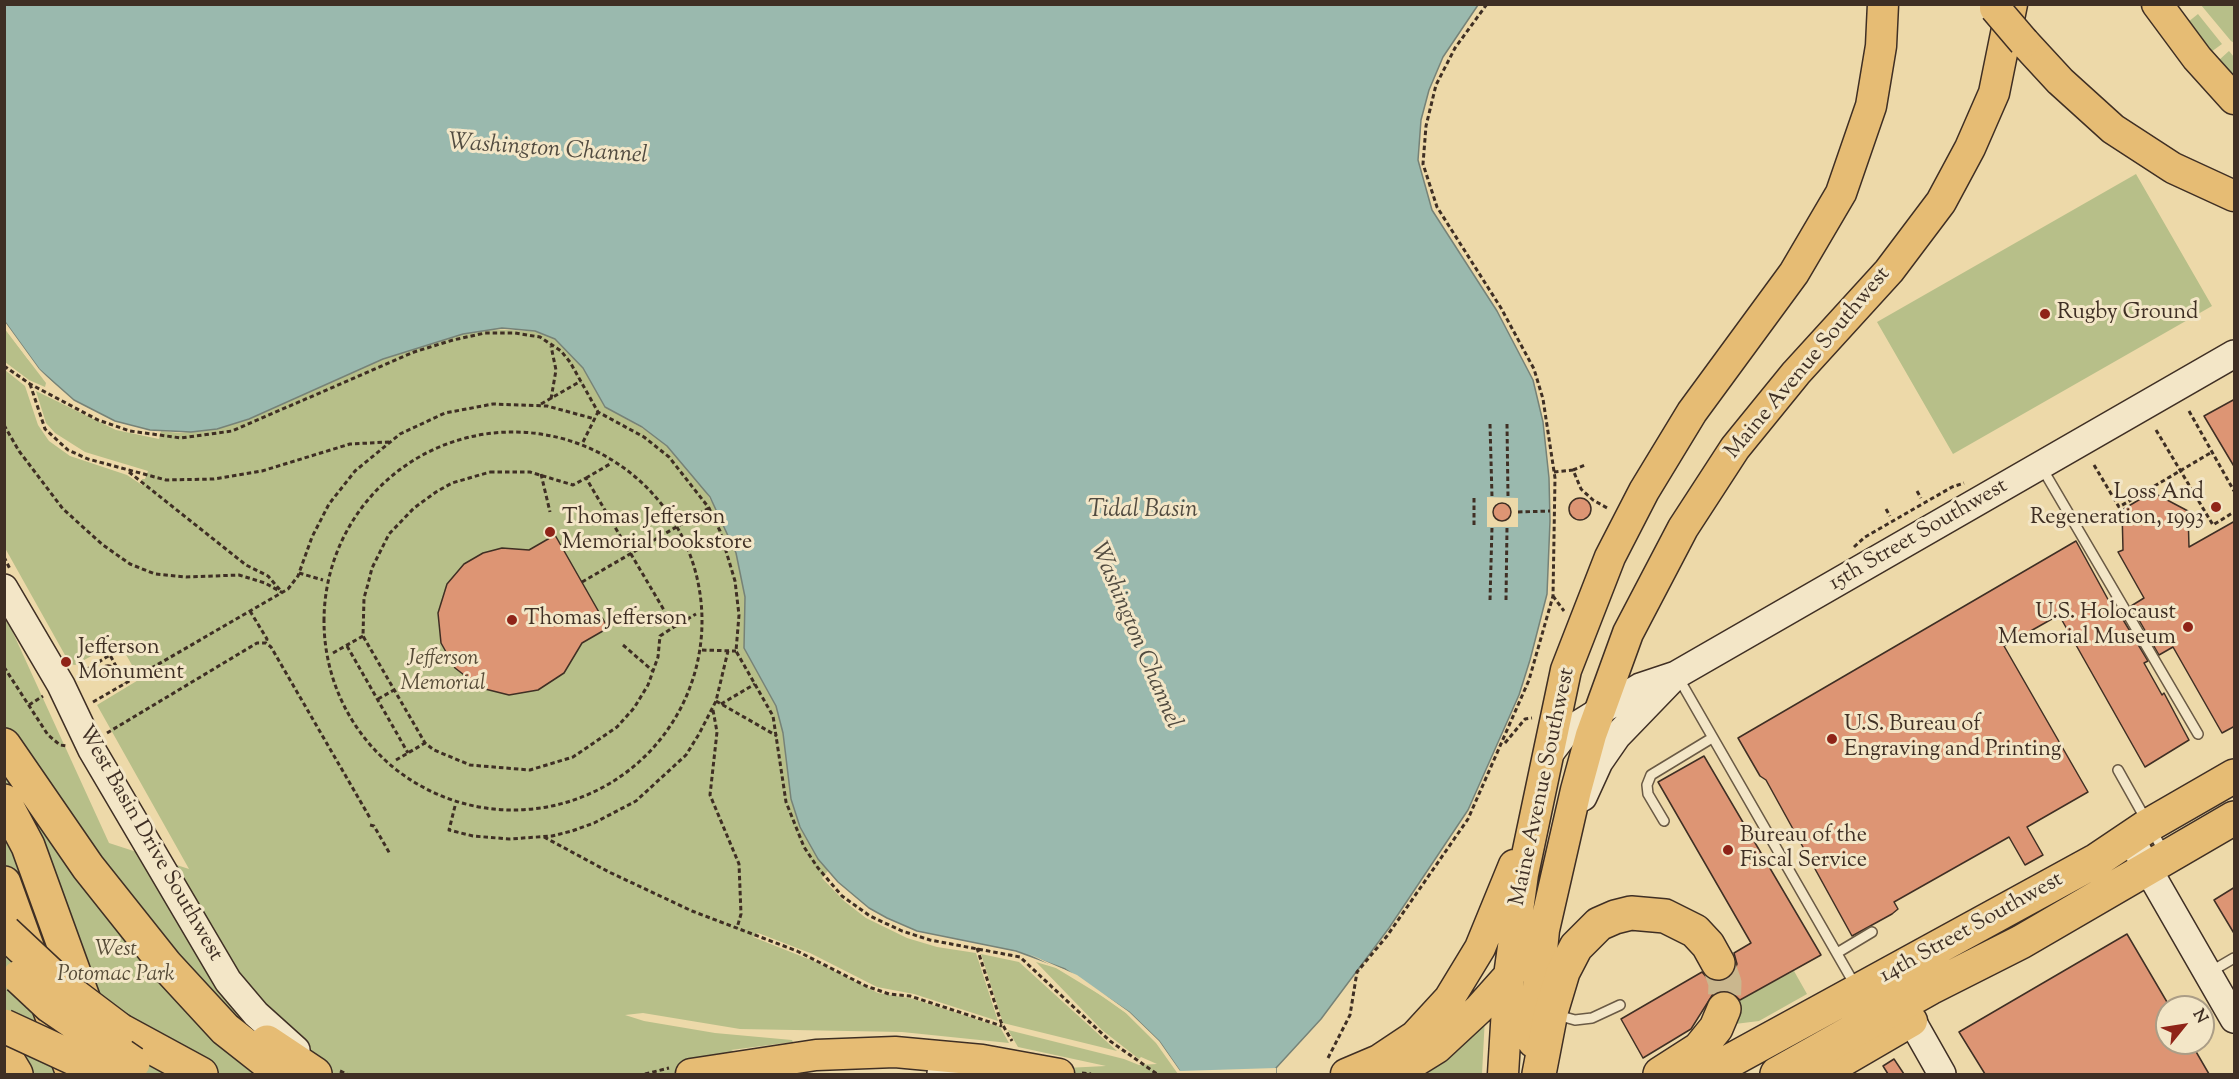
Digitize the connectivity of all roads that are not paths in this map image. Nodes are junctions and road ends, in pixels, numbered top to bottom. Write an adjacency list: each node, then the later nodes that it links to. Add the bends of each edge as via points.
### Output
1 (1882, 4): 14 (main road, Maine Avenue Southwest, via 1881,46 1871,106 1841,193 1794,273 1692,411 1644,491 1586,615 1564,679)
2 (2157, 4): 4 (main road, via 2197,58)
3 (2000, 6): 5 (main road, bridge, via 2024,42 2113,129 2173,168); 10 (main road, Maine Avenue Southwest, via 1994,93 1957,175 1908,248 1774,398 1717,474 1683,528 1628,633)
4 (2235, 99)
5 (2235, 196)
6 (2235, 354): 7 (main road, 15th Street Southwest)
7 (2040, 466): 9 (main road, 15th Street Southwest); 11 (lane)
8 (4, 588): 53 (main road, West Basin Drive Southwest, via 61,685 92,750 228,981 269,1027)
9 (1676, 675): 10 (main road, 15th Street Southwest, via 1640,687); 12 (lane); 21 (main road, via 1617,736 1599,762)
10 (1600, 711): 14 (main road, 15th Street Southwest, via 1566,732); 21 (main road, Maine Avenue Southwest)
11 (2198, 734)
12 (1712, 738): 20 (lane, via 1651,775 1648,794); 30 (lane)
13 (4, 745): 25 (highway)
14 (1547, 757): 18 (main road, Maine Avenue Southwest)
15 (2118, 770): 22 (lane)
16 (2235, 776): 22 (highway, 14th Street Southwest)
17 (4, 801): 47 (highway, via 28,846)
18 (1534, 818): 35 (main road, Maine Avenue Southwest); 46 (main road, via 1480,948 1449,999 1415,1036 1379,1060)
19 (2235, 818): 23 (highway, 14th Street Southwest)
20 (1664, 821)
21 (1569, 828): 26 (main road, Maine Avenue Southwest)
22 (2140, 832): 23 (main road); 36 (highway, 14th Street Southwest, via 2097,860)
23 (2157, 862): 29 (highway, 14th Street Southwest); 34 (main road)
24 (4, 883): 49 (highway)
25 (108, 892): 51 (highway, via 206,1009 248,1049); 52 (highway, via 235,1017)
26 (1544, 930): 35 (main road); 60 (main road, Maine Avenue Southwest)
27 (5, 931): 50 (highway, bridge, via 67,990 120,1030)
28 (1872, 932): 30 (lane)
29 (2021, 942): 41 (highway); 64 (highway, 14th Street Southwest)
30 (1837, 953): 36 (lane)
31 (2235, 958): 34 (lane)
32 (1718, 963): 39 (highway, via 1702,938 1675,920 1643,912 1615,917 1592,929 1575,947)
33 (12, 971): 47 (highway, bridge)
34 (2208, 974): 40 (main road)
35 (1509, 976): 58 (main road, via 1437,1048); 59 (main road, Maine Avenue Southwest)
36 (1859, 992): 63 (highway, 14th Street Southwest)
37 (1620, 1005): 39 (lane, via 1592,1018 1575,1020)
38 (1724, 1009): 62 (highway, via 1716,1028 1699,1049)
39 (1551, 1012): 61 (highway)
40 (2235, 1019)
41 (1911, 1021): 65 (main road); 66 (main road)
42 (4, 1026): 47 (highway, bridge)
43 (839, 1053): 45 (main road, via 895,1052); 54 (main road); 55 (main road)
44 (4, 1054): 48 (highway)
45 (982, 1060): 56 (main road); 57 (main road)
46 (1336, 1071)
47 (126, 1072)
48 (16, 1074)
49 (73, 1074)
50 (201, 1074)
51 (282, 1074)
52 (315, 1074)
53 (328, 1074)
54 (692, 1074)
55 (884, 1074)
56 (941, 1074)
57 (1059, 1074)
58 (1395, 1074)
59 (1503, 1074)
60 (1532, 1074)
61 (1539, 1074)
62 (1660, 1074)
63 (1706, 1074)
64 (1777, 1074)
65 (1821, 1074)
66 (1942, 1074)

